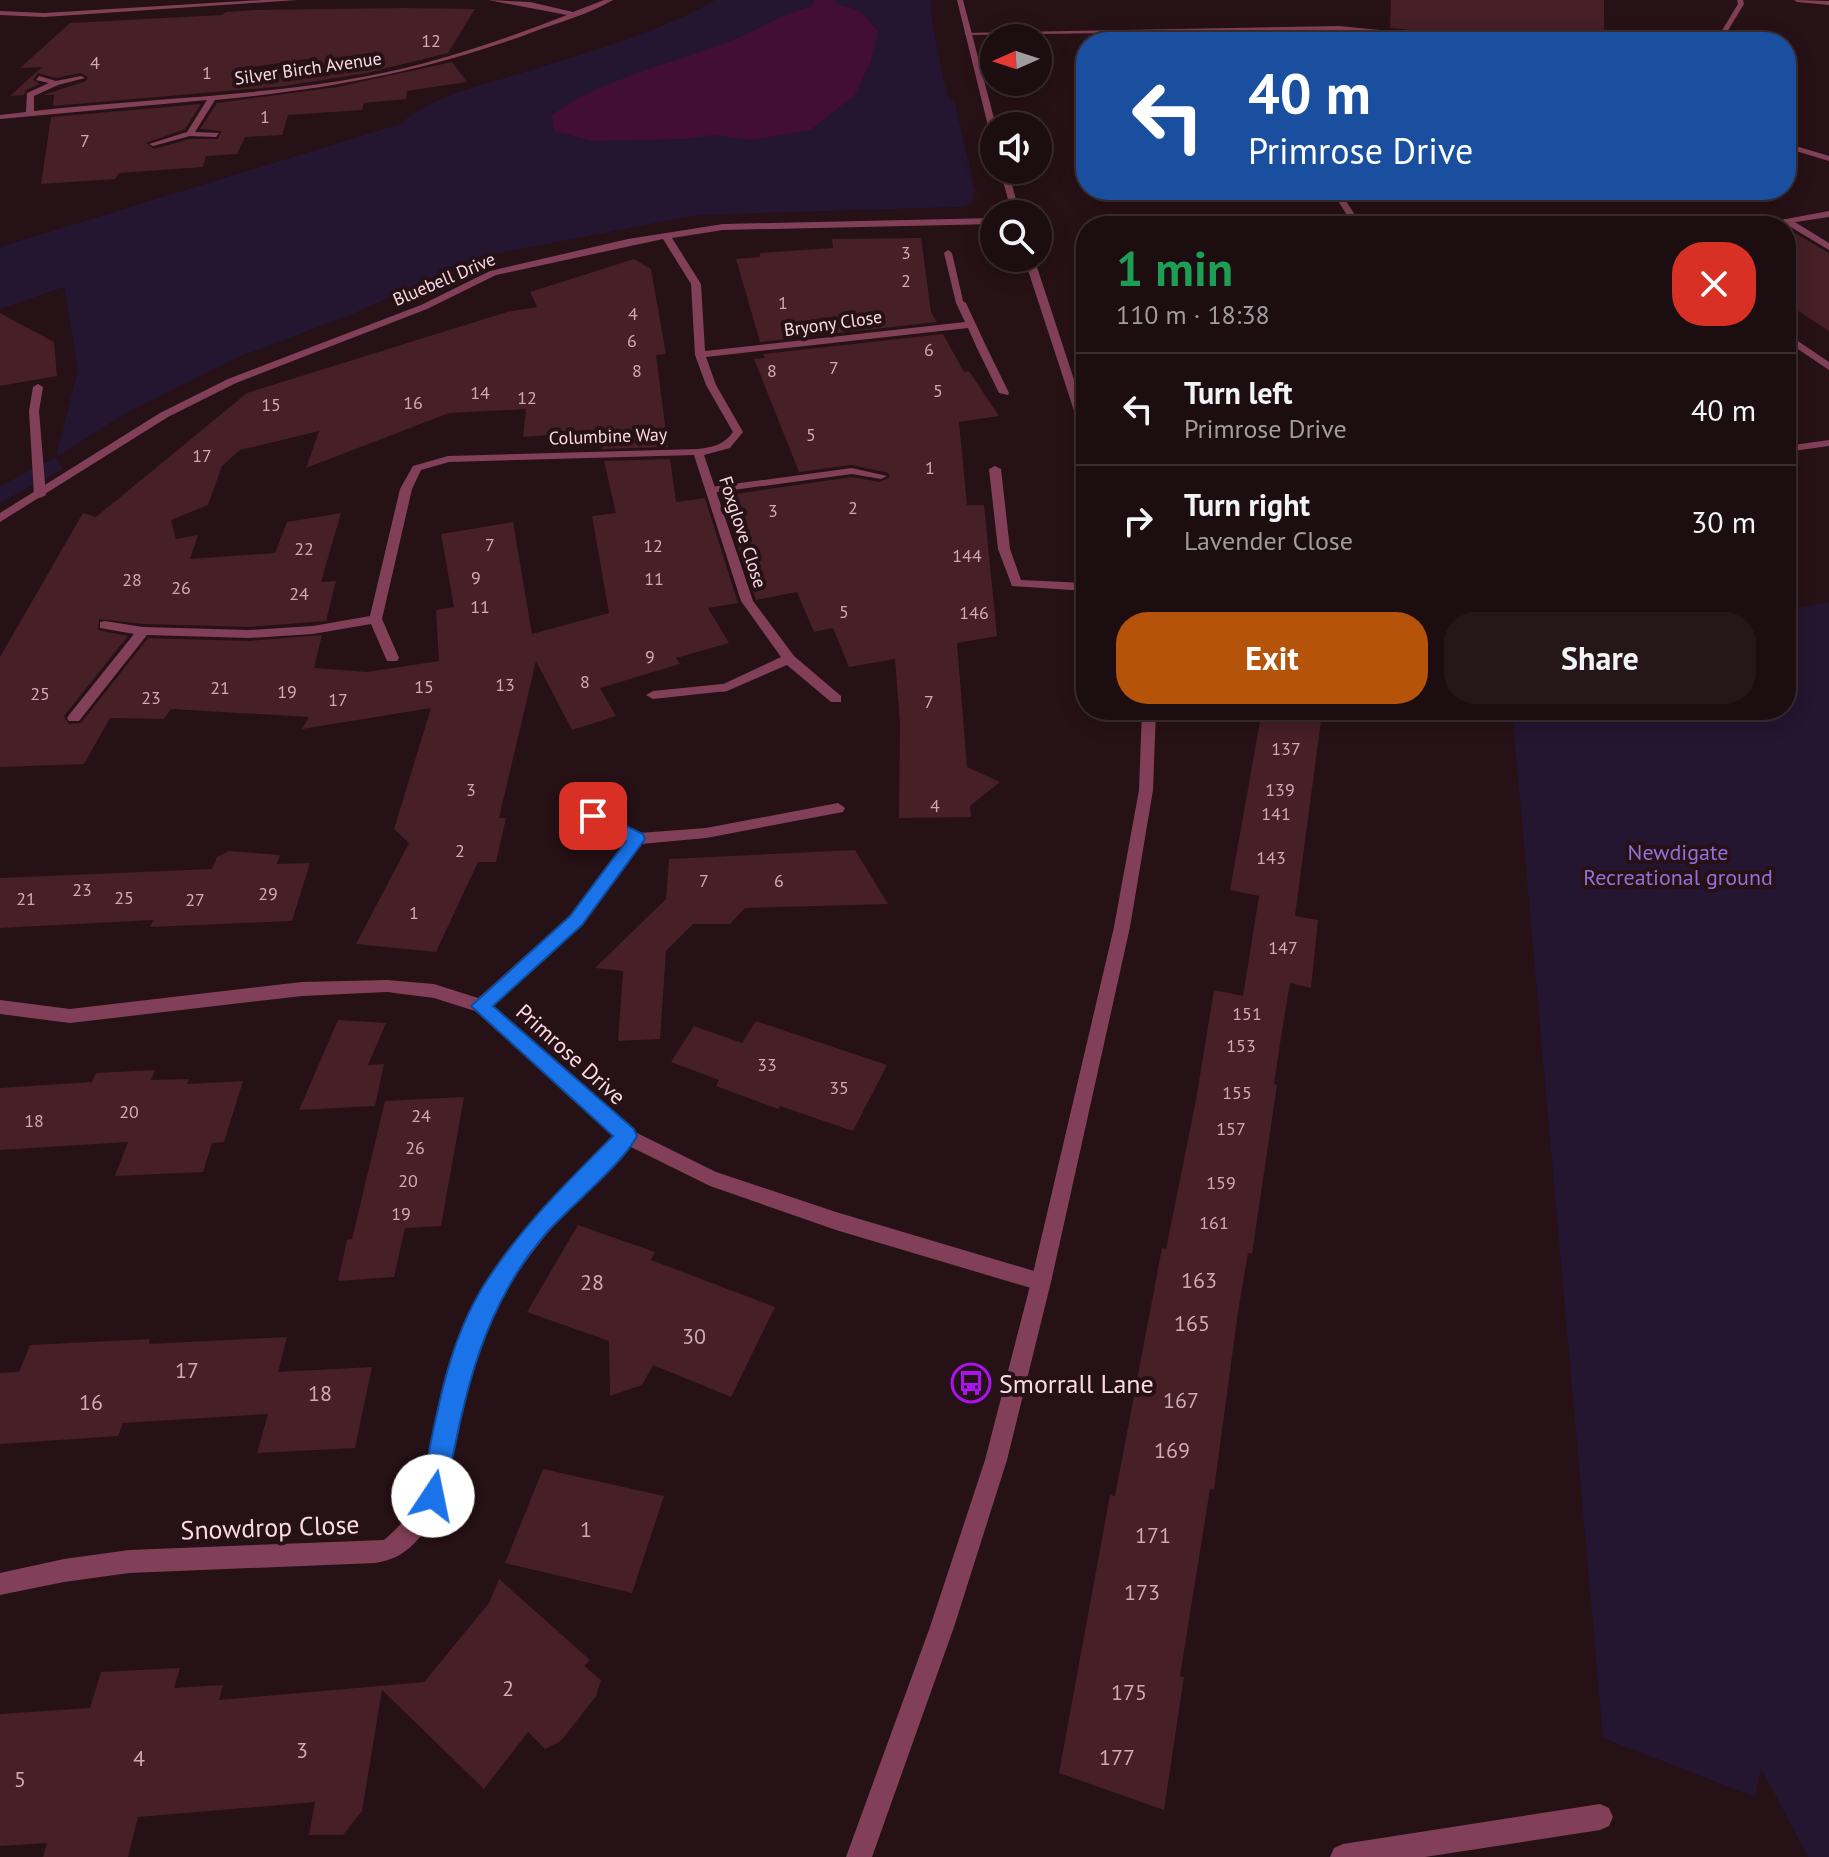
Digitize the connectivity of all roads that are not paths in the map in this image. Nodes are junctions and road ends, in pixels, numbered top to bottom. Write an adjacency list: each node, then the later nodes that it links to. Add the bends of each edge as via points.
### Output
1 (294, 0): 8 (street)
2 (491, 0): 9 (street)
3 (610, 0): 9 (street, Silver Birch Avenue)
4 (960, 0): 13 (street)
5 (1740, 0): 12 (street)
6 (1797, 0): 7 (street)
7 (1829, 3)
8 (0, 13)
9 (573, 14): 20 (street, Silver Birch Avenue, via 407,69)
10 (1229, 30): 11 (street); 13 (street)
11 (1385, 32)
12 (1724, 32)
13 (967, 33): 22 (street)
14 (307, 64): 15 (street)
15 (277, 69): 16 (street); 20 (street)
16 (257, 70)
17 (39, 78): 19 (street)
18 (81, 78): 19 (street)
19 (56, 83): 23 (street, via 30,95)
20 (290, 90): 21 (street, Silver Birch Avenue)
21 (213, 97): 23 (street, Silver Birch Avenue); 25 (street)
22 (988, 112)
23 (30, 113): 24 (street, Silver Birch Avenue)
24 (0, 117)
25 (190, 134): 26 (street); 27 (street)
26 (216, 135)
27 (153, 144)
28 (1796, 148): 29 (street)
29 (1829, 159)
30 (1829, 214): 31 (street)
31 (1796, 220)
32 (980, 221): 34 (street, Bluebell Drive, via 723,227)
33 (1796, 227): 35 (street)
34 (666, 236): 40 (street, Columbine Way, via 696,284); 51 (street, Bluebell Drive, via 525,264 473,281 424,307 232,381 164,415)
35 (1829, 247)
36 (948, 253): 38 (street)
37 (1034, 272): 44 (street)
38 (970, 325): 40 (street, Bryony Close); 43 (street)
39 (1796, 343): 41 (street)
40 (700, 355): 47 (street, Columbine Way, via 738,432 720,450)
41 (1829, 367)
42 (38, 387): 51 (street, via 34,411)
43 (1004, 393)
44 (1076, 401)
45 (1829, 443): 46 (street)
46 (1796, 448)
47 (698, 452): 50 (street, Foxglove Close); 54 (street, Columbine Way, via 448,459 417,468 406,489)
48 (995, 469): 53 (street, via 1004,549 1016,583)
49 (881, 476): 50 (street, via 852,471)
50 (711, 490): 58 (street, Foxglove Close, via 747,601)
51 (40, 495): 52 (street, Bluebell Drive)
52 (0, 518)
53 (1076, 586)
54 (376, 619): 56 (street, via 249,634); 57 (street)
55 (105, 625): 56 (street)
56 (143, 631): 61 (street)
57 (392, 658)
58 (789, 659): 59 (street, via 722,688); 60 (street, Foxglove Close)
59 (653, 695)
60 (836, 699)
61 (74, 718)
62 (1149, 720): 69 (street, via 1146,790 1122,927)
63 (571, 805): 65 (street)
64 (838, 808): 65 (street, via 706,833)
65 (637, 839): 66 (street, via 576,920)
66 (481, 1006): 67 (street, Primrose Drive, via 434,991 387,986 302,989 70,1016); 68 (street, Primrose Drive)
67 (0, 1007)
68 (627, 1136): 69 (street, Primrose Drive, via 710,1178); 70 (street, Snowdrop Close, via 539,1226 491,1294 463,1361 433,1496 415,1529 388,1550 69,1567)
69 (1041, 1282): 72 (street, via 996,1460)
70 (0, 1584)
71 (1600, 1817): 73 (street)
72 (859, 1857)
73 (1343, 1857)

